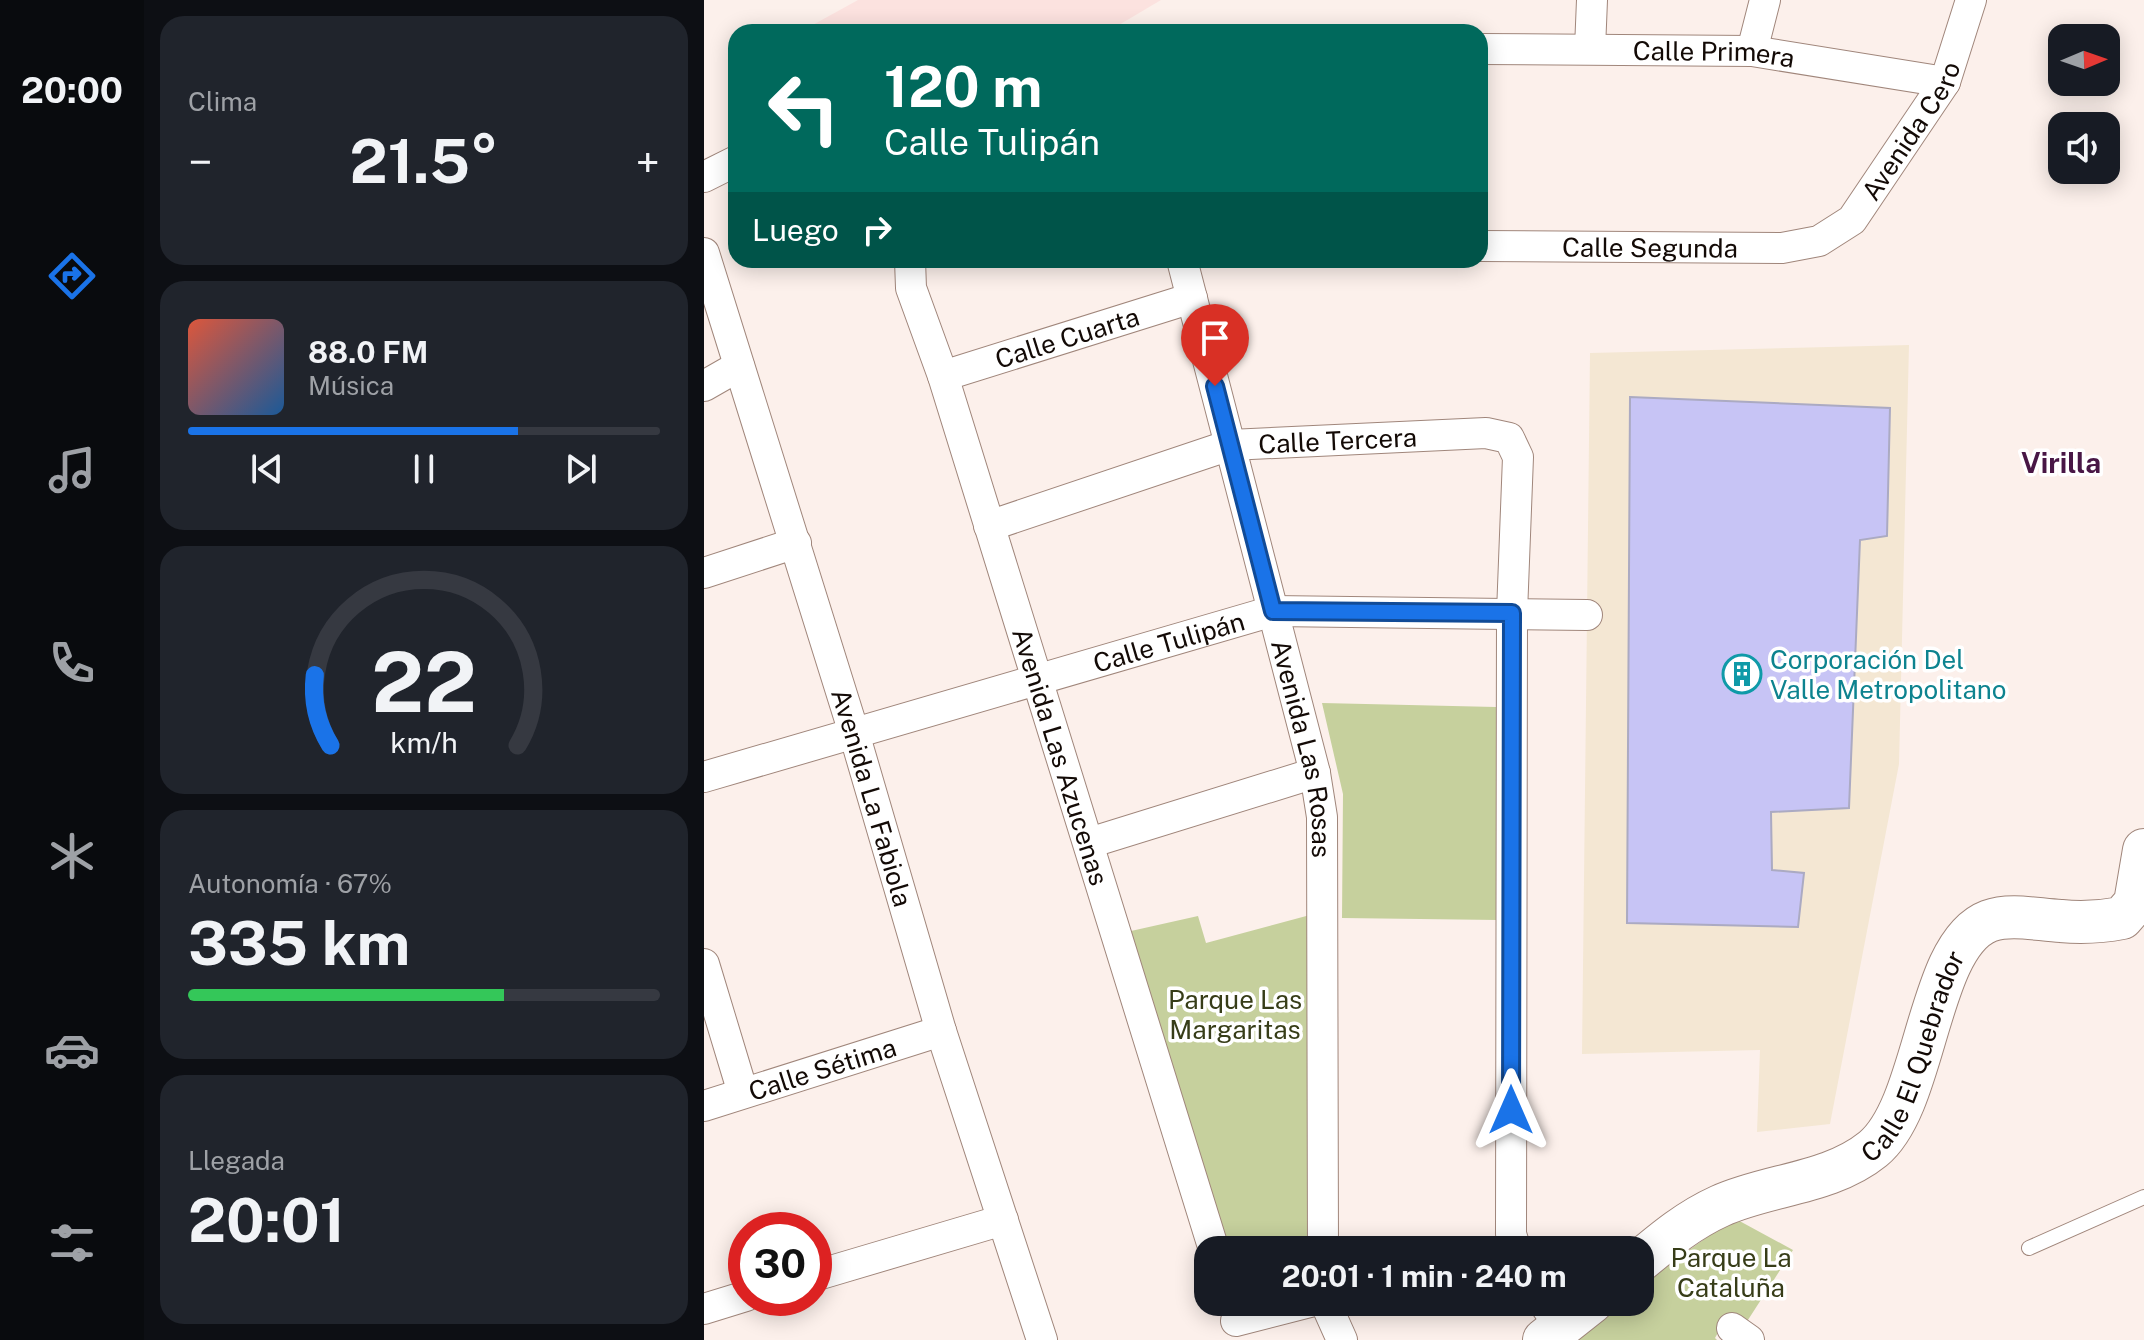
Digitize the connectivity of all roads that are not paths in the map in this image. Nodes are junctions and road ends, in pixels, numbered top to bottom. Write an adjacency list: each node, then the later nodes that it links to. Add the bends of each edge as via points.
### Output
1 (1592, 0): 5 (street)
2 (1765, 0): 6 (street)
3 (1971, 0): 7 (street, Avenida Cero)
4 (1488, 49): 5 (street, Calle Primera)
5 (1590, 49): 6 (street, Calle Primera)
6 (1752, 51): 7 (street, Calle Primera)
7 (1945, 82): 10 (street, Avenida Cero, via 1852,220)
8 (728, 165): 9 (street)
9 (704, 177)
10 (1819, 241): 11 (street, Calle Segunda, via 1782,248)
11 (1488, 246)
12 (704, 253): 16 (street, Avenida La Fabiola)
13 (910, 268): 17 (street, Avenida Las Azucenas, via 911,288)
14 (1184, 268): 15 (street, Avenida Las Rosas)
15 (1192, 298): 17 (street, Calle Cuarta); 19 (street, Avenida Las Rosas)
16 (739, 366): 18 (street); 21 (street, Avenida La Fabiola)
17 (943, 376): 20 (street, Avenida Las Azucenas)
18 (704, 386)
19 (1230, 445): 20 (street, Calle Tercera); 23 (street, Avenida Las Rosas); 24 (street, Calle Tercera, via 1486,433 1509,438 1518,457)
20 (989, 526): 26 (street, Avenida Las Azucenas)
21 (796, 543): 22 (street); 27 (street, Avenida La Fabiola)
22 (704, 573)
23 (1273, 611): 24 (street, Calle Tulipán); 26 (street, Calle Tulipán); 28 (street, Avenida Las Rosas)
24 (1512, 613): 25 (street, Calle Tulipán); 41 (street)
25 (1587, 615)
26 (1037, 679): 27 (street, Calle Tulipán); 30 (street, Avenida Las Azucenas)
27 (854, 733): 29 (street, Calle Tulipán); 34 (street, Avenida La Fabiola)
28 (1315, 773): 30 (street); 40 (street, Avenida Las Rosas, via 1322,817)
29 (704, 777)
30 (1089, 843): 39 (street, Avenida Las Azucenas)
31 (2144, 850): 32 (street, Calle El Quebrador)
32 (2139, 908): 43 (street, Calle El Quebrador, via 2122,918 2097,922 2010,917 1988,921 1971,932 1931,1013 1915,1075 1895,1123 1874,1149 1845,1167 1721,1205)
33 (704, 964): 35 (street)
34 (941, 1031): 35 (street, Calle Sétima); 38 (street, Avenida La Fabiola)
35 (743, 1093): 36 (street, Calle Sétima)
36 (704, 1106)
37 (2144, 1197): 42 (lane)
38 (1003, 1220): 44 (street); 50 (street, Avenida La Fabiola)
39 (1210, 1236)
40 (1323, 1236)
41 (1512, 1236)
42 (2029, 1248)
43 (1654, 1249)
44 (832, 1271)
45 (728, 1302): 46 (street)
46 (704, 1309)
47 (1255, 1316): 49 (street)
48 (1331, 1316): 51 (street)
49 (1236, 1321)
50 (1042, 1340)
51 (1342, 1340)

